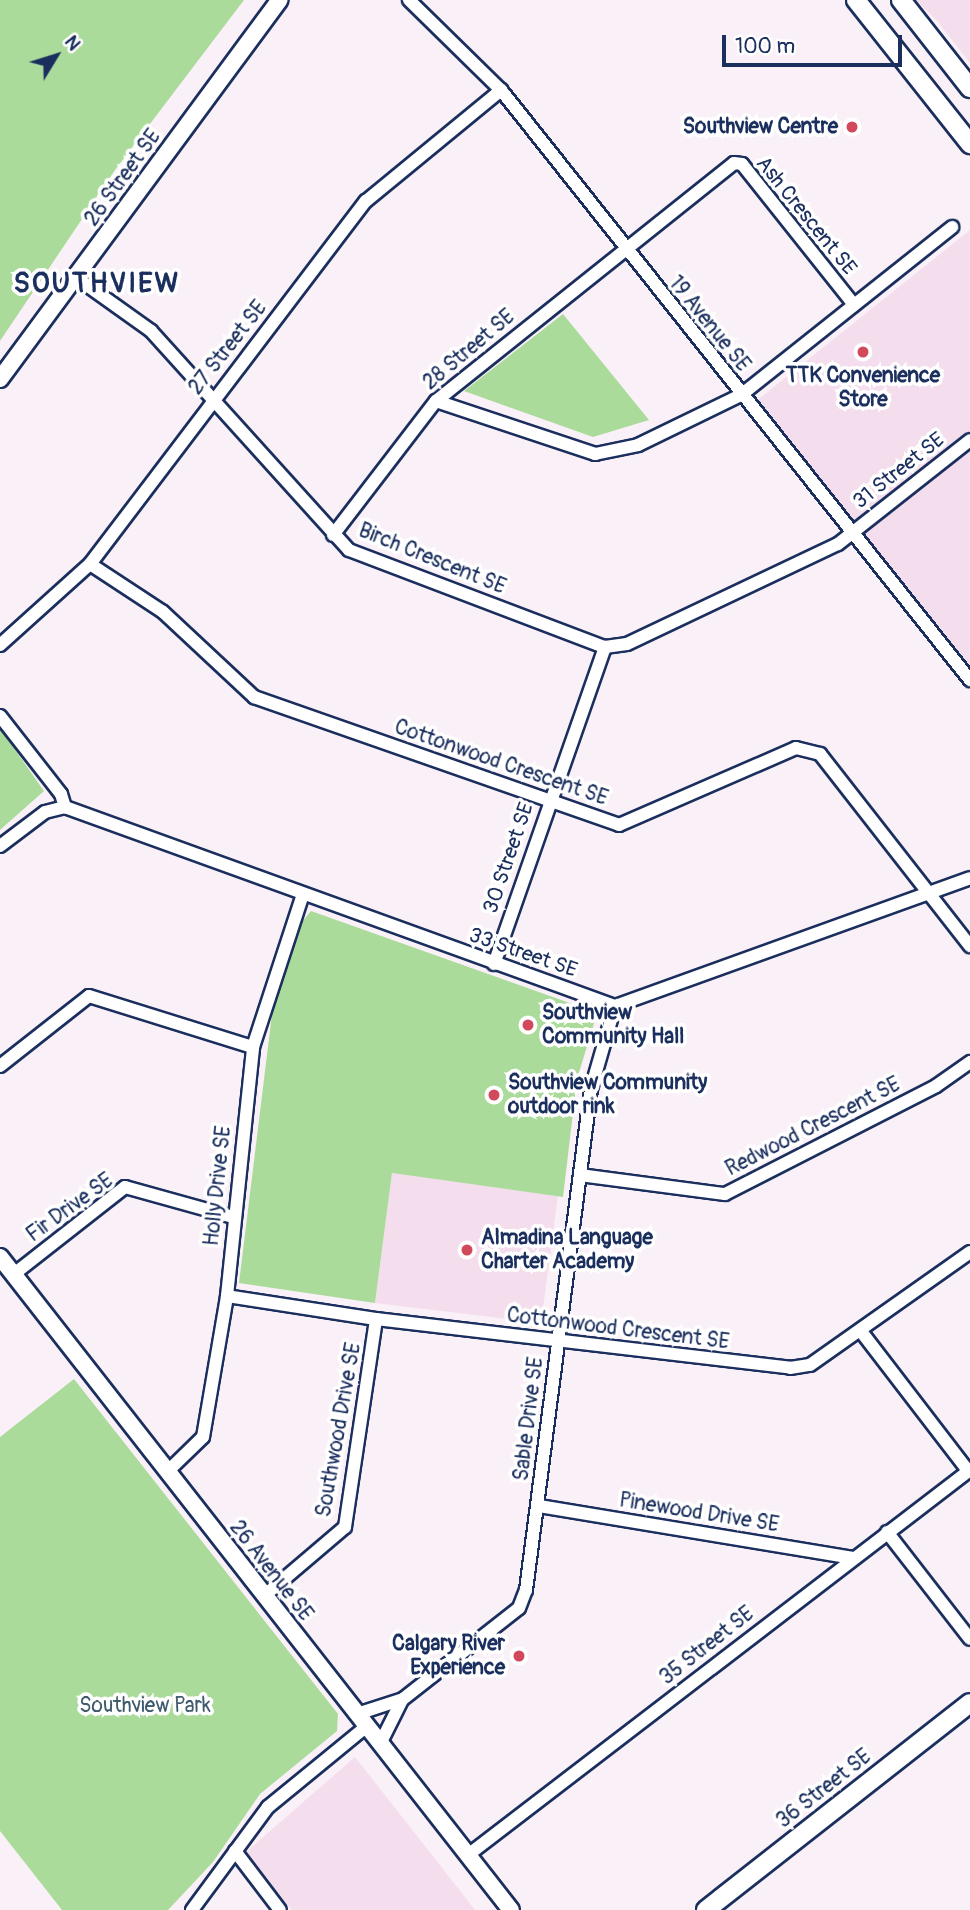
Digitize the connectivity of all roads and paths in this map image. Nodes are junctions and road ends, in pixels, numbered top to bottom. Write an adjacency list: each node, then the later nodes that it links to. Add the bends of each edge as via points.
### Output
1 (279, 0): 10 (street, 26 Street SE)
2 (410, 0): 6 (street, 19 Avenue SE)
3 (856, 0): 7 (main road)
4 (901, 0): 5 (main road)
5 (970, 89)
6 (501, 90): 9 (street, 19 Avenue SE); 14 (street, 27 Street SE, via 366,201)
7 (970, 145)
8 (953, 227): 11 (street)
9 (624, 248): 11 (street, Ash Crescent SE, via 734,163 741,164); 13 (street, 19 Avenue SE); 15 (street, 28 Street SE)
10 (77, 278): 12 (street, 26 Street SE); 14 (street, Birch Crescent SE, via 151,331)
11 (854, 305): 13 (street)
12 (0, 379)
13 (741, 395): 15 (street, via 638,444 596,454); 17 (street, 19 Avenue SE)
14 (213, 399): 18 (street, Birch Crescent SE); 19 (street, 27 Street SE)
15 (436, 401): 18 (street, 28 Street SE)
16 (970, 440): 17 (street, 31 Street SE)
17 (852, 533): 21 (street, via 627,644); 22 (street, 19 Avenue SE)
18 (333, 535): 21 (street, Birch Crescent SE, via 349,550)
19 (90, 564): 20 (street, 27 Street SE); 24 (street, Cottonwood Crescent SE, via 163,612 254,697)
20 (0, 645)
21 (605, 647): 24 (street, 30 Street SE)
22 (969, 675)
23 (0, 716): 25 (street, via 61,794)
24 (549, 802): 28 (street, Cottonwood Crescent SE, via 619,825 796,748 820,754); 31 (street, 30 Street SE)
25 (65, 807): 26 (street, via 45,812); 29 (street, 33 Street SE)
26 (0, 846)
27 (970, 878): 28 (street)
28 (929, 893): 30 (street, Cottonwood Crescent SE); 32 (street)
29 (303, 894): 31 (street, 33 Street SE); 33 (street, Holly Drive SE)
30 (970, 946)
31 (494, 964): 32 (street, 33 Street SE)
32 (615, 1006): 36 (street, Sable Drive SE, via 591,1089)
33 (253, 1047): 35 (street, via 89,996); 37 (street, Holly Drive SE)
34 (970, 1062): 36 (street, Redwood Crescent SE, via 936,1086 725,1194)
35 (0, 1066)
36 (580, 1175): 44 (street, Sable Drive SE)
37 (233, 1217): 40 (street, Fir Drive SE, via 125,1187); 41 (street, Holly Drive SE)
38 (970, 1252): 43 (street, Cottonwood Crescent SE)
39 (0, 1257): 40 (street, 26 Avenue SE)
40 (14, 1274): 46 (street, 26 Avenue SE)
41 (227, 1296): 42 (street, Cottonwood Crescent SE); 46 (street, Holly Drive SE, via 203,1437)
42 (376, 1318): 44 (street, Cottonwood Crescent SE); 50 (street, Southwood Drive SE, via 345,1527)
43 (860, 1330): 44 (street, Cottonwood Crescent SE, via 810,1365 790,1368); 45 (street)
44 (558, 1341): 47 (street, Sable Drive SE)
45 (969, 1471): 48 (street, 35 Street SE)
46 (167, 1472): 50 (street, 26 Avenue SE)
47 (539, 1506): 49 (street, Pinewood Drive SE); 52 (street, Sable Drive SE, via 519,1608)
48 (887, 1532): 49 (street, 35 Street SE); 51 (street)
49 (852, 1559): 57 (street, 35 Street SE)
50 (264, 1596): 54 (street, 26 Avenue SE)
51 (970, 1639)
52 (402, 1699): 54 (street, Sable Drive SE); 55 (street, Sable Drive SE)
53 (970, 1703): 61 (main road, 36 Street SE)
54 (362, 1720): 55 (street, 26 Avenue SE); 56 (street, Sable Drive SE, via 268,1807)
55 (380, 1744): 57 (street, 26 Avenue SE)
56 (235, 1851): 58 (street, Sable Drive SE, via 217,1882); 59 (street)
57 (468, 1855): 60 (street, 26 Avenue SE)
58 (191, 1910)
59 (281, 1910)
60 (511, 1910)
61 (706, 1910)

